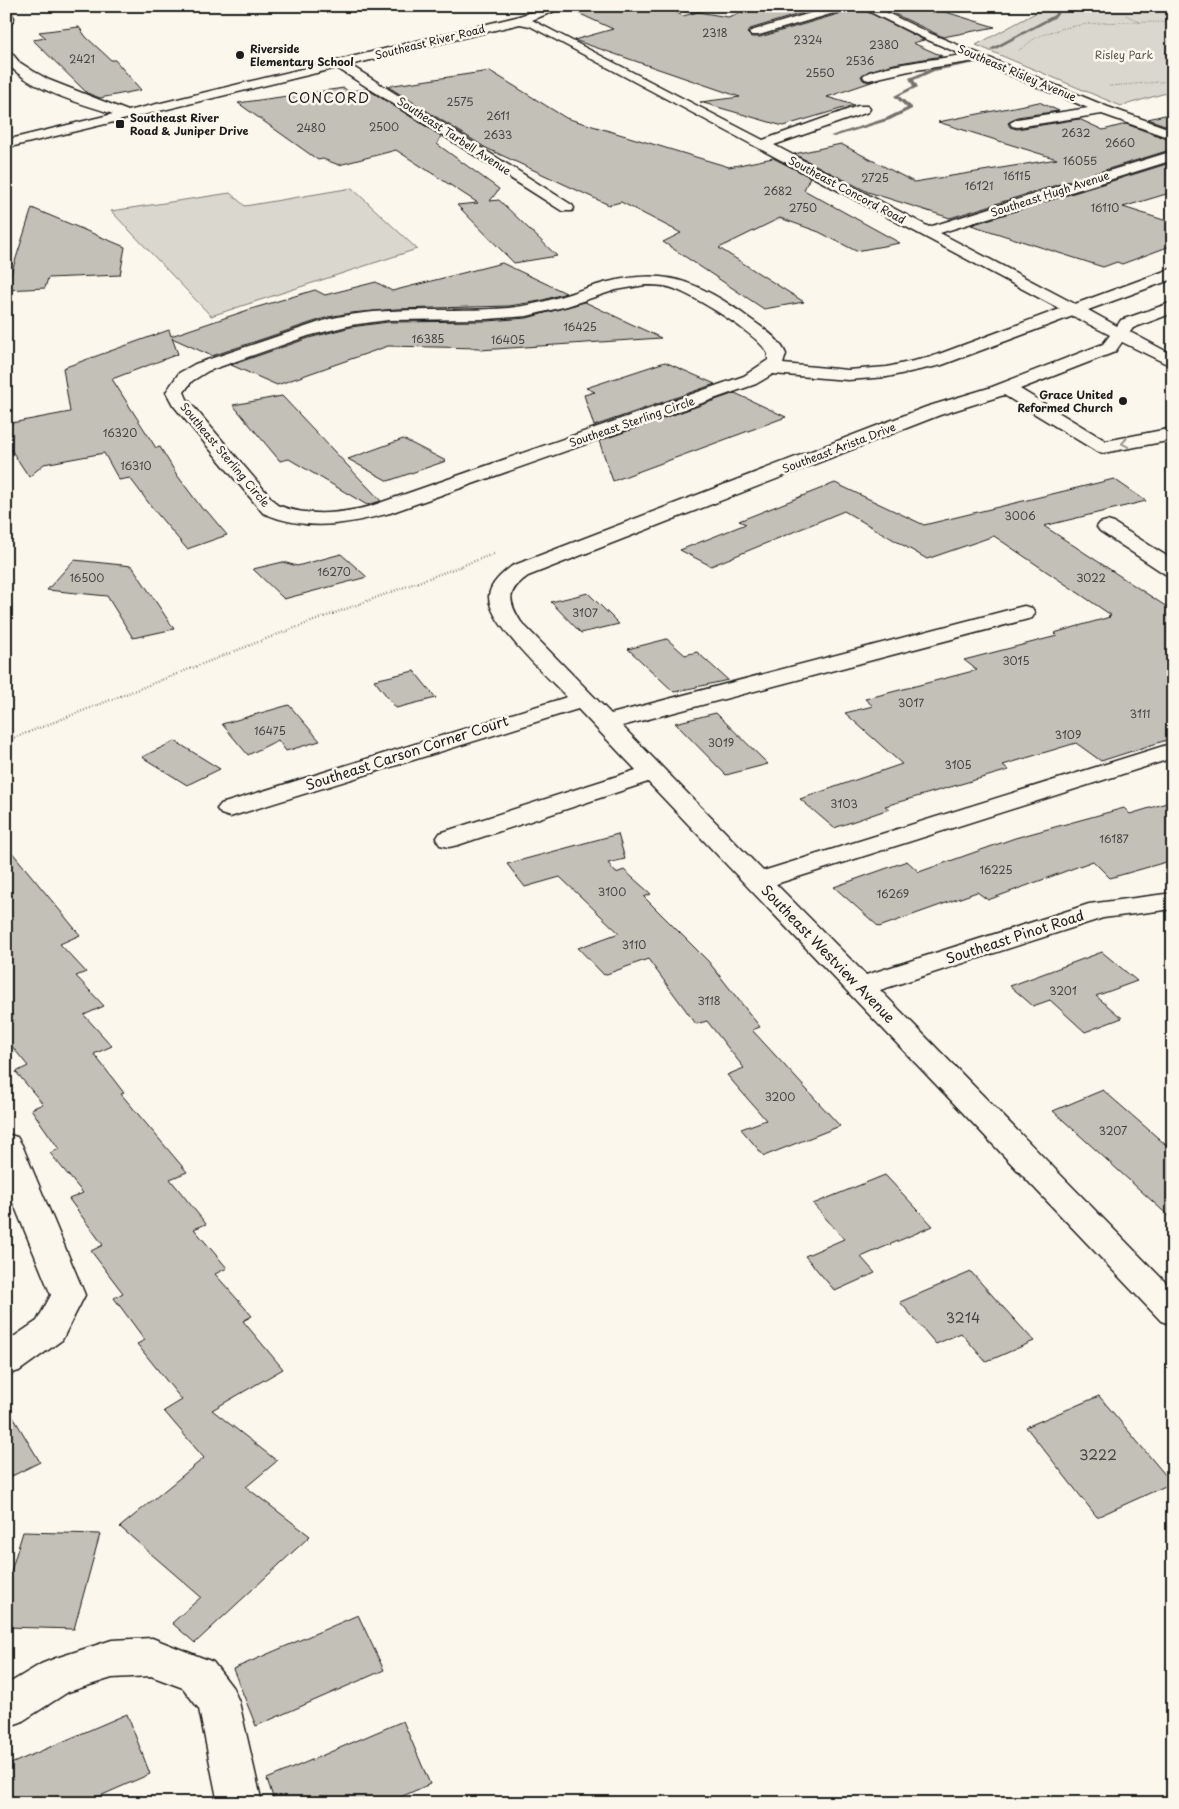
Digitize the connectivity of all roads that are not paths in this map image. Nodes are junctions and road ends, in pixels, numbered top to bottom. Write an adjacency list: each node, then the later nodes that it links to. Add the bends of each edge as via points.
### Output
1 (562, 6): 7 (street, Southeast River Road)
2 (681, 6): 3 (street)
3 (703, 6)
4 (847, 6): 9 (street)
5 (863, 6): 11 (street, Southeast Risley Avenue)
6 (6, 13): 8 (street)
7 (520, 20): 12 (street, Southeast River Road); 20 (street, Southeast Concord Road, via 534,24)
8 (6, 24)
9 (756, 33)
10 (6, 54): 16 (street, via 21,70 40,81)
11 (978, 57): 13 (street); 15 (street, Southeast Risley Avenue)
12 (340, 64): 16 (street, Southeast River Road); 22 (street, Southeast Tarbell Avenue)
13 (869, 76)
14 (863, 109): 20 (street)
15 (1103, 110): 17 (street); 18 (street, Southeast Risley Avenue)
16 (128, 115): 19 (street, Southeast River Road)
17 (1018, 123)
18 (1173, 134)
19 (6, 144)
20 (762, 145): 23 (street, Southeast Concord Road)
21 (1173, 155): 23 (street, Southeast Hugh Avenue)
22 (567, 208)
23 (927, 232): 26 (street, Southeast Concord Road)
24 (1173, 273): 26 (street)
25 (1173, 307): 27 (street, Southeast Arista Drive, via 1126,324)
26 (1073, 310): 27 (street, Southeast Concord Road); 29 (street, via 936,361 887,372 848,376)
27 (1120, 334): 28 (street, Southeast Concord Road); 30 (street, Southeast Arista Drive, via 1109,348)
28 (1173, 362)
29 (770, 368): 29 (street, Southeast Sterling Circle, via 750,380 383,510 308,521 270,509 179,401 175,392 182,380 198,369 338,322 394,314 530,311 610,286 638,281 681,285 702,295 767,340 776,350 776,363)
30 (1006, 388): 31 (street, one-way to 30, via 1103,447); 34 (street, Southeast Arista Drive, via 933,412 529,568 512,576)
31 (1173, 434)
32 (1107, 527): 33 (street)
33 (1173, 569)
34 (501, 588): 36 (street, Southeast Westview Avenue, via 498,597 512,626)
35 (1024, 613): 37 (street)
36 (584, 700): 37 (street, Southeast Westview Avenue); 40 (street, Southeast Carson Corner Court, via 562,704)
37 (606, 723): 39 (street, Southeast Westview Avenue)
38 (1173, 750): 42 (street)
39 (654, 772): 41 (street); 42 (street, Southeast Westview Avenue)
40 (230, 809)
41 (449, 840)
42 (758, 882): 44 (street, Southeast Westview Avenue)
43 (1173, 901): 44 (street, Southeast Pinot Road, via 1099,910)
44 (860, 988): 46 (street, Southeast Westview Avenue)
45 (6, 1145): 47 (street, via 68,1295 50,1330)
46 (1173, 1312)
47 (6, 1361)
48 (6, 1708): 49 (street, via 56,1677 112,1659 152,1657 198,1675 218,1702)
49 (240, 1803)

